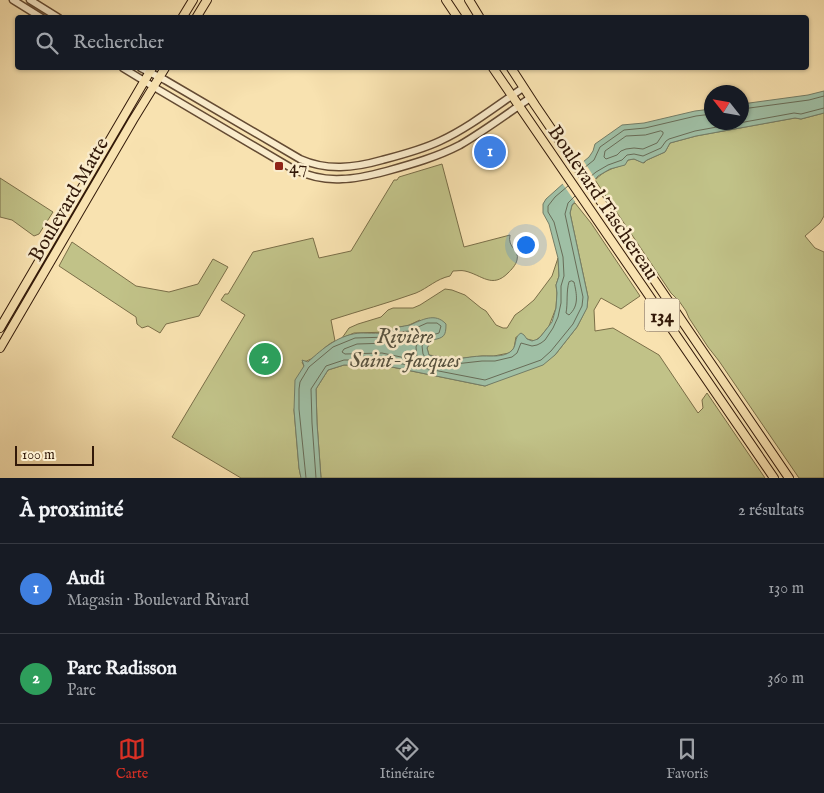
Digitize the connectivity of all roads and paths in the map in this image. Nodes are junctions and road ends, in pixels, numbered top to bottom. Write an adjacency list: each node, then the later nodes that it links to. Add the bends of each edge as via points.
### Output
1 (13, 0): 7 (street)
2 (30, 0): 8 (street)
3 (193, 0): 9 (main road)
4 (207, 0): 10 (main road)
5 (446, 0): 11 (main road)
6 (469, 0): 12 (main road)
7 (37, 15)
8 (54, 15)
9 (184, 15)
10 (198, 15)
11 (456, 15)
12 (478, 15)
13 (126, 70): 19 (street)
14 (151, 70): 18 (street); 19 (main road, Boulevard Matte)
15 (164, 70): 18 (main road, Boulevard Matte)
16 (494, 70): 22 (main road, Boulevard Taschereau / 134)
17 (512, 70): 21 (main road, Boulevard Taschereau / 134)
18 (159, 77): 20 (main road, Boulevard Matte); 22 (street, via 300,159 334,168 404,155 430,145 465,128)
19 (144, 81): 20 (street); 25 (main road, Boulevard Matte)
20 (153, 86): 24 (street, via 294,169 333,179 371,175 437,155 471,138); 26 (main road, Boulevard Matte)
21 (524, 88): 22 (street); 23 (main road, Boulevard Taschereau / 134)
22 (512, 95): 24 (main road, Boulevard Taschereau / 134)
23 (530, 98): 24 (street); 28 (main road, Boulevard Taschereau / 134)
24 (519, 105): 27 (main road, Boulevard Taschereau / 134)
25 (0, 328)
26 (0, 348)
27 (774, 478)
28 (789, 478)

